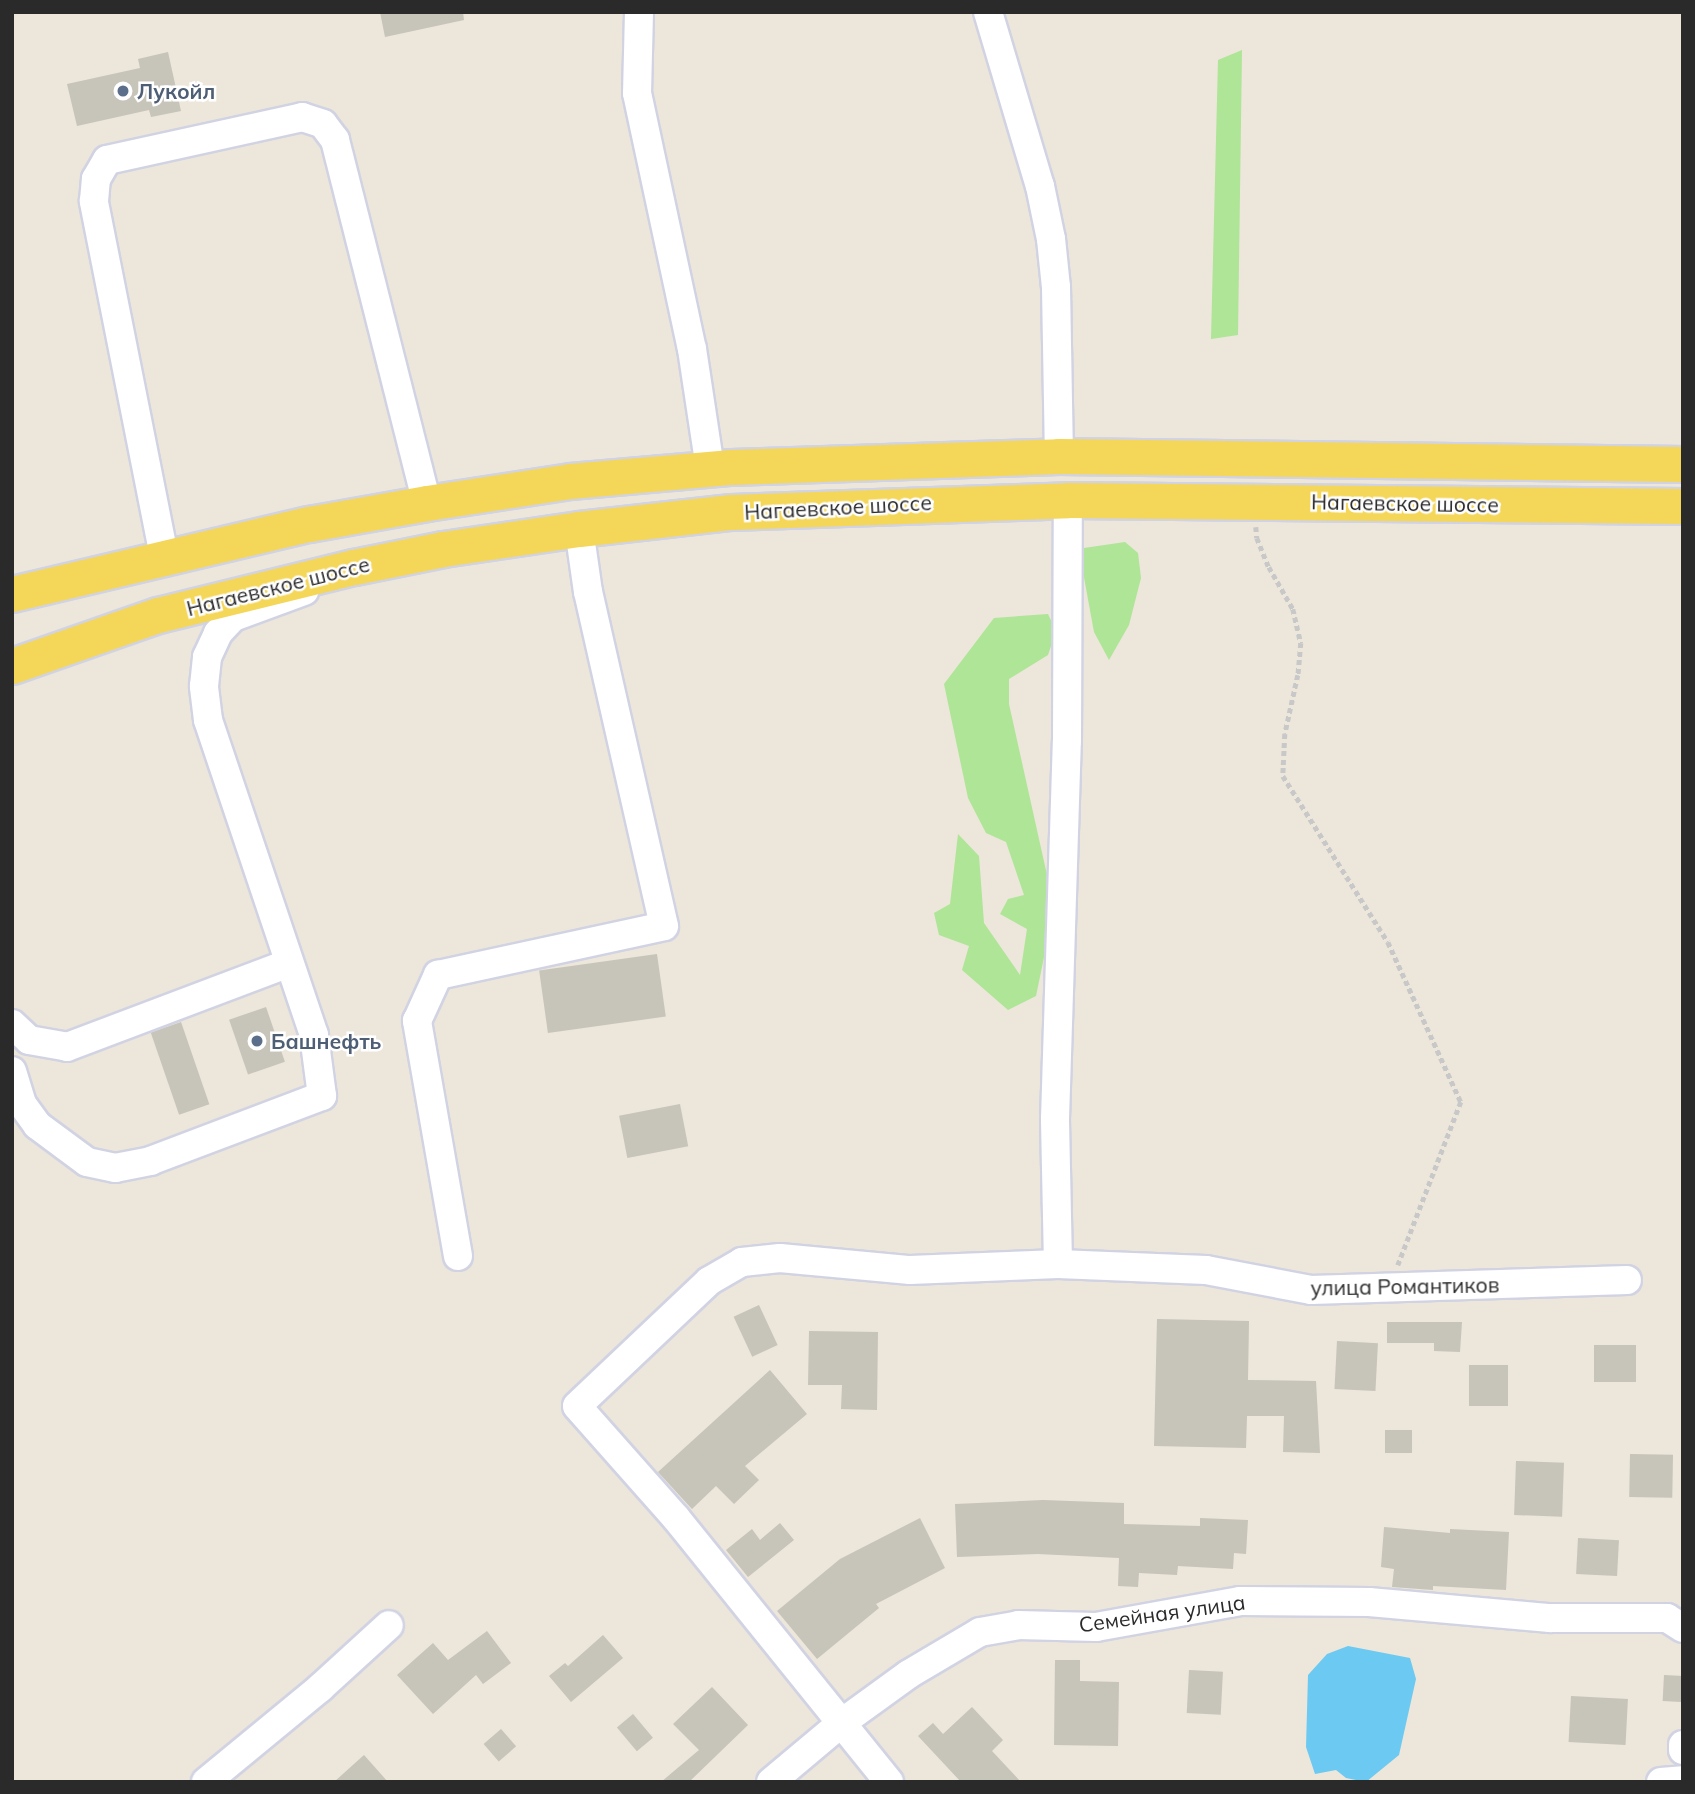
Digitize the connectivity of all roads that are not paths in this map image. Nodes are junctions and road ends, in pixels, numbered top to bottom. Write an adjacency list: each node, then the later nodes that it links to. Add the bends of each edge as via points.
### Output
1 (639, 12): 7 (street, via 637,93 692,349)
2 (988, 12): 4 (street, via 1040,186 1051,239)
3 (1683, 451): 5 (main road)
4 (1059, 456): 5 (main road, Нагаевское шоссе); 7 (main road, Нагаевское шоссе)
5 (1263, 459): 6 (main road, Нагаевское шоссе)
6 (1683, 464)
7 (710, 468): 9 (main road, Нагаевское шоссе, via 570,481)
8 (1068, 500): 10 (main road, Нагаевское шоссе); 11 (main road, Нагаевское шоссе, via 731,512); 20 (street, via 1068,741 1055,1119)
9 (427, 503): 12 (main road, Нагаевское шоссе); 12 (street, via 335,140 323,124 302,117 107,160 96,179 94,201)
10 (1678, 506)
11 (579, 529): 13 (main road, Нагаевское шоссе); 19 (street, via 588,592 664,926 438,975 417,1021)
12 (164, 556): 14 (main road, Нагаевское шоссе)
13 (354, 567): 15 (main road, Нагаевское шоссе, via 159,615); 16 (street, via 284,601 233,617 218,633 207,657 208,720)
14 (12, 594)
15 (12, 666)
16 (289, 963): 17 (street, via 67,1047 29,1040); 18 (street, via 313,1035 322,1096 150,1161 115,1168 87,1162 37,1125 22,1104)
17 (12, 1024)
18 (12, 1071)
19 (458, 1255)
20 (1058, 1264): 21 (street, улица Романтиков, via 1206,1270 1311,1290); 24 (street, улица Романтиков, via 910,1270 780,1258 742,1262 709,1281 577,1406 676,1518)
21 (1627, 1280)
22 (389, 1625): 26 (street)
23 (1683, 1628): 24 (street, Семейная улица, via 1667,1618 1550,1618 1369,1602 1253,1601 1096,1627 1018,1625 980,1632 953,1647)
24 (840, 1724): 27 (street, Семейная улица); 28 (street)
25 (1683, 1780): 29 (street)
26 (206, 1782)
27 (771, 1782)
28 (890, 1782)
29 (1661, 1782)

